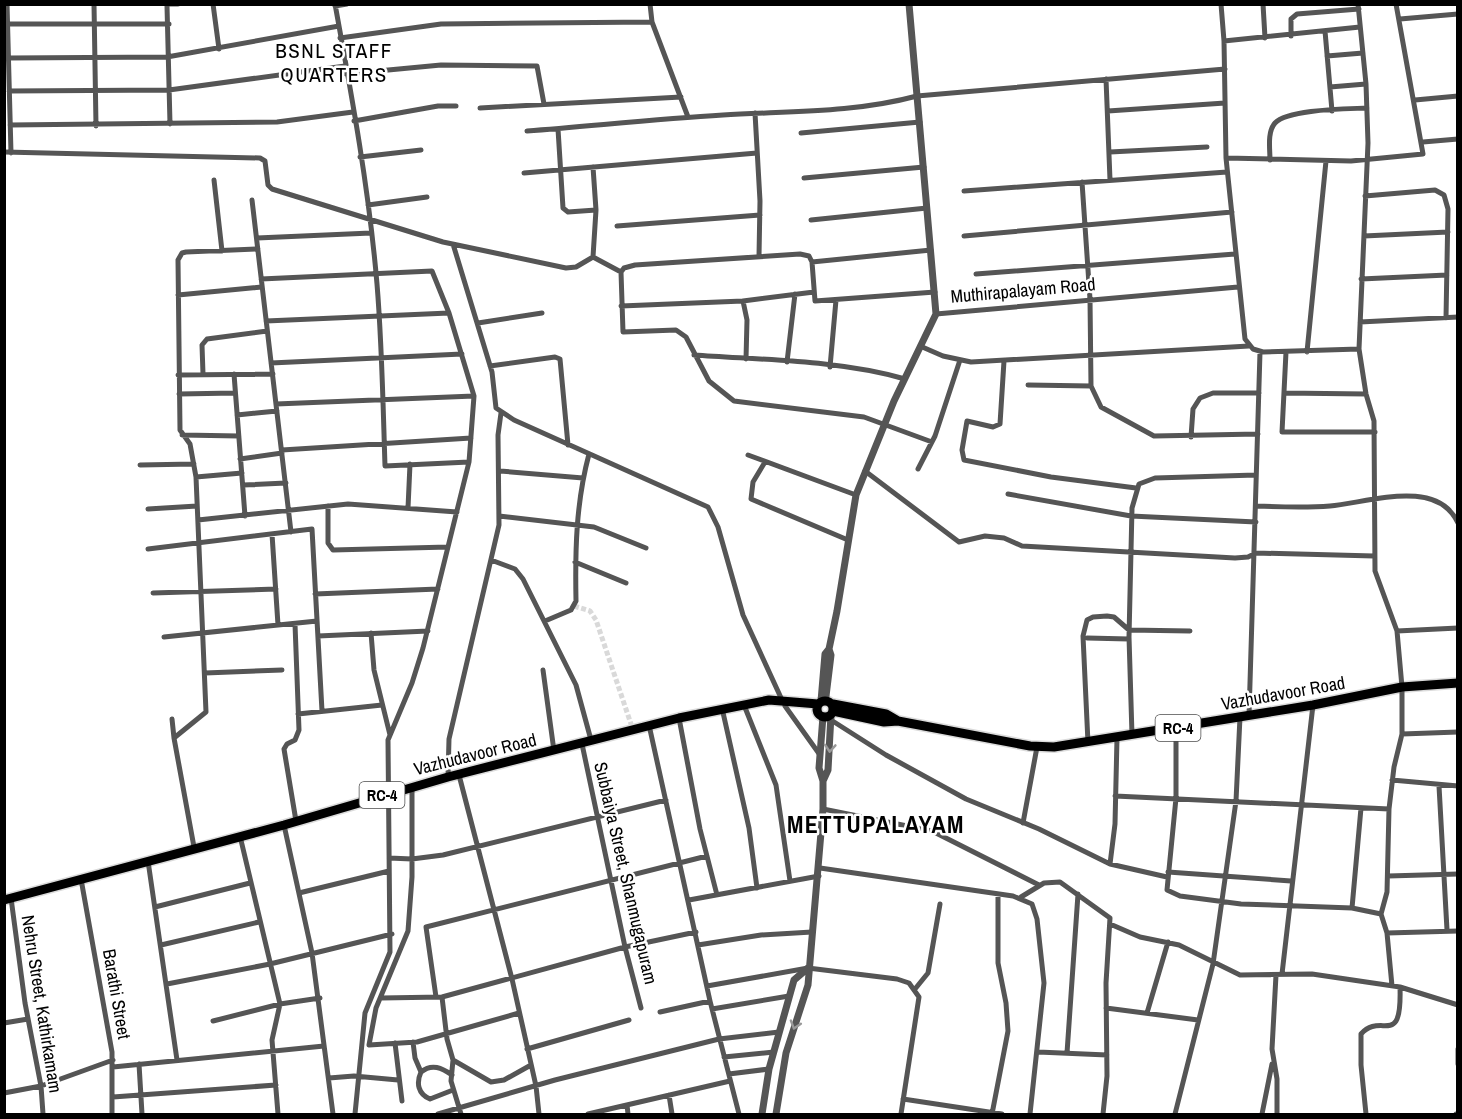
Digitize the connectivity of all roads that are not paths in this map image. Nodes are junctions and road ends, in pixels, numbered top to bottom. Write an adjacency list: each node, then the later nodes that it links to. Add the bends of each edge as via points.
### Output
1 (8, 4): 18 (street)
2 (94, 4): 17 (street)
3 (178, 4): 11 (street)
4 (213, 4): 27 (street)
5 (347, 4): 12 (street)
6 (650, 4): 16 (street)
7 (909, 4): 42 (street)
8 (1221, 4): 26 (street)
9 (1263, 4): 25 (street)
10 (1396, 4): 15 (street)
11 (167, 5): 19 (street)
12 (335, 5): 20 (street)
13 (1358, 7): 21 (street); 23 (street, via 1297,14 1291,19)
14 (1458, 14): 15 (street)
15 (1400, 19): 45 (street)
16 (652, 22): 24 (street, via 456,24); 44 (street)
17 (95, 23): 18 (street); 19 (street); 30 (street)
18 (8, 24): 32 (street)
19 (169, 24): 31 (street)
20 (339, 26): 24 (street); 27 (street)
21 (1360, 27): 22 (street); 28 (street)
22 (1325, 31): 23 (street); 29 (street)
23 (1292, 36): 25 (street)
24 (340, 38): 33 (street)
25 (1265, 38): 26 (street)
26 (1224, 41): 34 (street)
27 (219, 49): 31 (street)
28 (1363, 53): 29 (street); 37 (street)
29 (1327, 56): 38 (street)
30 (94, 57): 31 (street); 32 (street); 41 (street)
31 (167, 57): 39 (street)
32 (9, 58): 40 (street)
33 (345, 66): 35 (street); 39 (street)
34 (1225, 69): 36 (street); 47 (street)
35 (346, 74): 46 (street, via 441,65 537,66); 53 (street)
36 (1106, 79): 42 (street); 51 (street)
37 (1366, 84): 38 (street); 50 (street)
38 (1330, 87): 52 (street)
39 (169, 90): 41 (street); 58 (street)
40 (9, 91): 41 (street); 59 (street)
41 (95, 92): 60 (street)
42 (917, 96): 54 (street, via 884,105); 57 (street)
43 (1458, 96): 45 (street)
44 (681, 97): 46 (street); 55 (street)
45 (1415, 100): 65 (street)
46 (544, 104): 49 (street)
47 (1225, 104): 51 (street); 72 (street)
48 (456, 106): 56 (street)
49 (480, 108)
50 (1367, 108): 52 (street); 74 (street)
51 (1108, 111): 69 (street)
52 (1332, 111): 73 (street, via 1290,116 1274,124)
53 (353, 112): 56 (street); 58 (street, via 278,122)
54 (755, 113): 55 (street); 70 (street)
55 (687, 117): 61 (street)
56 (354, 121): 71 (street)
57 (920, 122): 63 (street); 77 (street)
58 (170, 124): 60 (street)
59 (10, 125): 60 (street); 68 (street)
60 (96, 126)
61 (558, 129): 62 (street); 78 (street)
62 (527, 131)
63 (801, 133)
64 (1458, 139): 65 (street)
65 (1423, 142): 74 (street, via 1421,155)
66 (1207, 147): 69 (street)
67 (421, 150): 71 (street)
68 (8, 152): 94 (street, via 260,158 265,161 272,189)
69 (1110, 152): 83 (street)
70 (757, 153): 76 (street); 93 (street)
71 (360, 157): 89 (street)
72 (1226, 158): 73 (street); 79 (street)
73 (1270, 160): 75 (street)
74 (1368, 160): 75 (street); 86 (street)
75 (1326, 161): 143 (street)
76 (593, 167): 78 (street); 91 (street)
77 (924, 167): 81 (street); 90 (street)
78 (561, 170): 80 (street); 91 (street, via 565,211)
79 (1227, 172): 83 (street); 92 (street)
80 (524, 173)
81 (804, 178)
82 (214, 180): 105 (street)
83 (1110, 180): 84 (street)
84 (1082, 182): 85 (street); 96 (street)
85 (964, 191)
86 (1365, 196): 98 (street, via 1440,191 1447,200); 101 (street)
87 (427, 197): 89 (street)
88 (252, 200): 102 (street)
89 (368, 205): 94 (street)
90 (927, 208): 95 (street); 106 (street)
91 (596, 210): 109 (street)
92 (1232, 212): 96 (street); 107 (street)
93 (760, 215): 97 (street); 108 (street)
94 (369, 218): 99 (street); 103 (street)
95 (811, 220)
96 (1084, 224): 100 (street); 111 (street)
97 (617, 226)
98 (1448, 232): 101 (street); 115 (street)
99 (371, 233): 102 (street); 113 (street)
100 (964, 236)
101 (1364, 236): 117 (street)
102 (257, 238): 104 (street)
103 (453, 244): 109 (street, via 566,268); 135 (street)
104 (258, 249): 105 (street); 116 (street)
105 (222, 250): 123 (street, via 182,254 178,260)
106 (931, 250): 110 (street); 121 (street)
107 (1235, 254): 111 (street); 119 (street)
108 (759, 256): 110 (street, via 800,254 809,256); 112 (street, via 635,265)
109 (593, 257): 112 (street)
110 (812, 262): 120 (street)
111 (1087, 264): 114 (street); 124 (street)
112 (621, 272): 127 (street)
113 (376, 274): 116 (street); 129 (street, via 432,271); 131 (street)
114 (976, 274)
115 (1447, 275): 117 (street); 133 (street)
116 (261, 279): 118 (street)
117 (1361, 279): 136 (street)
118 (262, 287): 123 (street); 134 (street)
119 (1238, 287): 124 (street, Muthirapalayam Road); 139 (street)
120 (814, 292): 122 (street); 125 (street, via 814,301)
121 (935, 292): 125 (street); 130 (street)
122 (795, 294): 126 (street); 151 (street)
123 (177, 295): 158 (street)
124 (1090, 299): 130 (street, Muthirapalayam Road); 146 (street)
125 (836, 300): 154 (street)
126 (743, 301): 127 (street); 148 (street, via 747,320)
127 (621, 306): 145 (street, via 623,332 676,330 686,337)
128 (542, 313): 135 (street)
129 (449, 314): 131 (street); 144 (street)
130 (936, 314): 138 (street, Muthirapalayam Road)
131 (380, 317): 134 (street); 147 (street)
132 (1458, 317): 133 (street)
133 (1446, 318): 136 (street)
134 (266, 321): 137 (street)
135 (478, 322): 153 (street)
136 (1360, 322): 140 (street)
137 (267, 331): 152 (street); 155 (street, via 207,339 202,345)
138 (920, 346): 149 (street); 159 (street, Muthirapalayam Road)
139 (1249, 346): 141 (street); 146 (street)
140 (1359, 349): 143 (street); 166 (street)
141 (1260, 352): 142 (street); 163 (street)
142 (1286, 352): 143 (street); 164 (street)
143 (1307, 352)
144 (462, 354): 147 (street); 167 (street)
145 (694, 355): 148 (street); 173 (street, via 709,381 734,401 812,408)
146 (1090, 355): 150 (street); 161 (street)
147 (382, 357): 152 (street); 168 (street)
148 (746, 359): 151 (street)
149 (960, 360): 150 (street); 181 (street)
150 (1004, 361): 201 (street, via 1000,423 993,427 967,421 964,460)
151 (787, 362): 154 (street)
152 (271, 363): 157 (street)
153 (490, 366): 171 (street, via 495,408); 182 (street, via 560,359)
154 (830, 367): 159 (street)
155 (203, 374): 156 (street); 158 (street)
156 (234, 374): 157 (street); 162 (street)
157 (273, 374): 169 (street)
158 (178, 375): 165 (street)
159 (905, 379): 173 (street, Muthirapalayam Road)
160 (1028, 385): 161 (street)
161 (1091, 386): 178 (street, via 1101,407 1154,436)
162 (235, 393): 165 (street); 172 (street)
163 (1259, 393): 175 (street); 178 (street, via 1213,393 1200,398 1193,410)
164 (1284, 393): 166 (street); 174 (street, via 1282,432)
165 (179, 394): 176 (street)
166 (1366, 394): 174 (street)
167 (474, 396): 168 (street); 179 (street)
168 (382, 401): 169 (street); 180 (street)
169 (276, 404): 170 (street)
170 (277, 411): 172 (street); 183 (street)
171 (501, 413): 182 (street); 193 (street)
172 (237, 415): 177 (street)
173 (885, 423): 181 (street); 195 (street, Muthirapalayam Road)
174 (1375, 432): 204 (street)
175 (1258, 434): 178 (street); 196 (street)
176 (182, 435): 177 (street); 189 (street, via 190,444)
177 (239, 436): 186 (street)
178 (1191, 437)
179 (471, 438): 180 (street); 187 (street)
180 (384, 441): 183 (street); 190 (street, via 385,466)
181 (932, 442): 192 (street)
182 (568, 445): 184 (street)
183 (282, 451): 186 (street); 199 (street)
184 (589, 454): 198 (street); 257 (street, via 687,496 712,512 743,615)
185 (748, 455): 188 (street)
186 (240, 459): 194 (street)
187 (469, 462): 190 (street); 211 (street)
188 (765, 462): 202 (street); 221 (street, via 753,482 751,499)
189 (194, 464): 191 (street); 197 (street)
190 (410, 464): 208 (street)
191 (140, 465)
192 (918, 469)
193 (500, 471): 198 (street); 213 (street)
194 (242, 473): 197 (street); 200 (street)
195 (864, 473): 202 (street, Muthirapalayam Road); 226 (street, via 940,526 955,541 986,536 1022,546)
196 (1256, 476): 201 (street, via 1162,477 1147,480); 207 (street)
197 (196, 477): 205 (street)
198 (583, 478): 218 (street)
199 (286, 483): 200 (street); 210 (street)
200 (243, 485): 212 (street)
201 (1136, 488): 214 (street)
202 (857, 491): 221 (street, Muthirapalayam Road)
203 (1008, 494): 214 (street)
204 (1374, 498): 207 (street, via 1328,506); 217 (street, via 1433,499 1454,514); 228 (street)
205 (197, 506): 209 (street); 215 (street)
206 (328, 506): 208 (street); 210 (street); 223 (street, via 328,543 333,550)
207 (1256, 506): 216 (street)
208 (408, 508): 211 (street)
209 (148, 509)
210 (289, 511): 212 (street); 219 (street)
211 (457, 512): 223 (street)
212 (245, 516): 215 (street)
213 (499, 516): 218 (street); 229 (street)
214 (1131, 516): 216 (street); 226 (street)
215 (198, 520): 222 (street)
216 (1256, 522): 227 (street)
217 (1458, 523)
218 (576, 524): 224 (street); 230 (street)
219 (291, 532): 220 (street); 236 (street, via 312,529)
220 (272, 534): 222 (street); 232 (street)
221 (848, 540): 262 (street, Muthirapalayam Road, via 829,649)
222 (199, 543): 225 (street); 234 (street)
223 (448, 547): 233 (street)
224 (646, 548)
225 (148, 549)
226 (1132, 552): 227 (street, via 1235,558); 242 (street)
227 (1256, 553): 228 (street); 265 (street)
228 (1374, 556): 245 (street, via 1377,578)
229 (491, 560): 238 (street, Subbaiya Street, Shanmugapuram, via 518,571); 282 (street, via 449,739)
230 (576, 562): 231 (street); 238 (street, via 574,606)
231 (626, 584)
232 (276, 589): 234 (street); 240 (street)
233 (438, 589): 236 (street); 243 (street)
234 (200, 590): 235 (street); 247 (street)
235 (153, 594)
236 (315, 594): 237 (street)
237 (317, 621): 239 (street); 248 (street)
238 (544, 621): 276 (street, Subbaiya Street, Shanmugapuram, via 576,685)
239 (295, 624): 240 (street); 264 (street)
240 (278, 626): 247 (street)
241 (1458, 628): 245 (street)
242 (1129, 630): 244 (street); 251 (street); 277 (street, via 1107,616 1093,617 1083,627)
243 (428, 631): 246 (street); 272 (street)
244 (1190, 631)
245 (1397, 631): 256 (street)
246 (371, 633): 248 (street); 258 (street)
247 (202, 634): 249 (street); 254 (street)
248 (318, 636): 263 (street)
249 (164, 637)
250 (1087, 638): 251 (street)
251 (1129, 639): 273 (street)
252 (282, 670): 254 (street)
253 (543, 670): 279 (street)
254 (204, 673): 274 (street, via 206,712)
255 (1458, 682): 256 (main road, Vazhudavoor Road / RC-4)
256 (1402, 687): 260 (main road, Vazhudavoor Road / RC-4); 271 (street)
257 (784, 703): 259 (main road, Vazhudavoor Road / RC-4); 262 (main road, Vazhudavoor Road); 280 (street)
258 (382, 705): 263 (street); 272 (street)
259 (744, 705): 261 (main road, Vazhudavoor Road / RC-4); 320 (street, via 776,785)
260 (1313, 705): 265 (main road, Vazhudavoor Road / RC-4); 293 (street)
261 (722, 708): 266 (main road, Vazhudavoor Road / RC-4); 323 (street, via 749,828)
262 (826, 709): 278 (main road, Vazhudavoor Road / RC-4, via 886,714 898,721); 280 (street); 284 (street, one-way to 284, via 828,770); 299 (street, via 886,755 966,799)
263 (322, 711): 264 (street)
264 (298, 714): 298 (street, via 297,738 284,750)
265 (1244, 717): 269 (main road, Vazhudavoor Road / RC-4); 292 (street)
266 (679, 718): 268 (main road, Vazhudavoor Road / RC-4); 304 (street)
267 (172, 719): 274 (street)
268 (649, 725): 276 (main road, Vazhudavoor Road / RC-4); 291 (street)
269 (1176, 728): 273 (main road, Vazhudavoor Road / RC-4); 290 (street)
270 (1458, 732): 271 (street)
271 (1402, 734): 283 (street)
272 (390, 735): 288 (street, via 386,757)
273 (1132, 735): 275 (main road, Vazhudavoor Road / RC-4)
274 (174, 738): 303 (street)
275 (1117, 738): 277 (main road, Vazhudavoor Road / RC-4); 289 (street)
276 (587, 742): 279 (main road, Vazhudavoor Road / RC-4); 297 (street, Subbaiya Street, Shanmugapuram)
277 (1088, 744): 278 (main road, Vazhudavoor Road / RC-4)
278 (1037, 747): 299 (street)
279 (555, 751): 281 (main road, Vazhudavoor Road / RC-4)
280 (820, 755): 284 (street)
281 (459, 775): 282 (main road, Vazhudavoor Road / RC-4); 302 (street)
282 (448, 777): 287 (main road, Vazhudavoor Road / RC-4)
283 (1392, 780): 285 (street); 296 (street)
284 (823, 781): 294 (street)
285 (1439, 786): 286 (street); 312 (street)
286 (1458, 786)
287 (412, 787): 288 (main road, Vazhudavoor Road / RC-4); 307 (street)
288 (389, 793): 298 (main road, Vazhudavoor Road / RC-4); 305 (street)
289 (1115, 796): 290 (street); 309 (street)
290 (1176, 798): 292 (street); 314 (street)
291 (666, 800): 297 (street); 308 (street)
292 (1236, 801): 293 (street); 316 (street)
293 (1302, 806): 295 (street); 319 (street)
294 (823, 808): 311 (street); 322 (street, via 932,831)
295 (1361, 808): 296 (street); 335 (street)
296 (1389, 809): 315 (street)
297 (596, 818): 302 (street); 317 (street, Subbaiya Street, Shanmugapuram)
298 (297, 820): 300 (main road, Vazhudavoor Road / RC-4)
299 (1023, 823): 309 (street)
300 (284, 825): 301 (main road, Vazhudavoor Road / RC-4); 324 (street)
301 (240, 836): 303 (main road, Vazhudavoor Road / RC-4); 321 (street)
302 (478, 847): 307 (street); 336 (street)
303 (194, 848): 306 (main road, Vazhudavoor Road / RC-4)
304 (707, 856): 308 (street); 327 (street)
305 (389, 858): 307 (street); 310 (street)
306 (147, 859): 318 (main road, Vazhudavoor Road / RC-4); 334 (street)
307 (412, 859): 364 (street, via 408,931)
308 (681, 862): 317 (street); 330 (street)
309 (1110, 864): 314 (street)
310 (389, 871): 324 (street); 345 (street)
311 (819, 872): 320 (street); 325 (street); 343 (street)
312 (1444, 874): 313 (street); 315 (street); 340 (street)
313 (1458, 874)
314 (1167, 875): 316 (street); 331 (street, via 1166,887 1172,893)
315 (1388, 876): 337 (street)
316 (1226, 877): 319 (street); 331 (street)
317 (611, 878): 336 (street); 349 (street, Subbaiya Street, Shanmugapuram)
318 (81, 879): 329 (main road, Vazhudavoor Road / RC-4); 393 (street, Barathi Street)
319 (1292, 880): 333 (street)
320 (790, 881): 323 (street)
321 (250, 883): 334 (street); 338 (street)
322 (1039, 885): 326 (street, via 1060,882); 328 (street)
323 (757, 888): 327 (street)
324 (299, 893): 350 (street)
325 (998, 894): 328 (street); 436 (street, via 998,963 1008,1031)
326 (1078, 894): 339 (street, via 1107,914); 390 (street)
327 (717, 895): 330 (street)
328 (1021, 897): 389 (street, via 1034,908 1043,976)
329 (8, 899): 374 (street, Nehru Street, Kathirkamam)
330 (689, 900): 342 (street)
331 (1223, 902): 333 (street); 352 (street)
332 (940, 904): 360 (street, via 928,973)
333 (1289, 906): 335 (street); 354 (street)
334 (155, 907): 347 (street)
335 (1352, 908): 337 (street)
336 (495, 910): 355 (street); 362 (street, via 426,927)
337 (1381, 914): 344 (street)
338 (259, 922): 347 (street); 351 (street)
339 (1110, 924): 346 (street, via 1140,937); 369 (street)
340 (1447, 930): 341 (street); 344 (street)
341 (1458, 931)
342 (696, 932): 348 (street); 349 (street)
343 (812, 932): 348 (street); 353 (street)
344 (1387, 933): 358 (street)
345 (392, 934): 350 (street); 404 (street, via 390,952 365,1013)
346 (1167, 942): 352 (street); 373 (street)
347 (161, 945): 356 (street)
348 (698, 945): 357 (street)
349 (625, 947): 355 (street); 368 (street, Subbaiya Street, Shanmugapuram)
350 (312, 953): 351 (street); 363 (street)
351 (270, 964): 356 (street); 366 (street)
352 (1213, 964): 354 (street, via 1240,975); 377 (street)
353 (808, 968): 357 (street); 360 (street, via 879,976 909,983); 361 (street, via 794,980); 434 (street, one-way to 434, via 808,985 786,1053)
354 (1279, 975): 358 (street, via 1312,974); 396 (street)
355 (512, 979): 362 (street); 372 (street)
356 (167, 984): 394 (street)
357 (707, 986): 365 (street)
358 (1392, 986): 359 (street)
359 (1400, 987): 367 (street); 443 (street, via 1400,1015 1396,1022 1361,1034)
360 (915, 989): 416 (street, via 919,996 917,1015)
361 (789, 996): 370 (street); 379 (street)
362 (439, 997): 364 (street); 380 (street)
363 (320, 998): 366 (street); 384 (street)
364 (381, 998): 383 (street, via 369,1045)
365 (710, 1001): 370 (street); 371 (street)
366 (280, 1004): 375 (street); 387 (street)
367 (1458, 1005)
368 (641, 1008)
369 (1106, 1008): 373 (street); 391 (street)
370 (712, 1009): 381 (street)
371 (660, 1012)
372 (519, 1013): 380 (street); 385 (street)
373 (1147, 1013): 377 (street)
374 (28, 1019): 378 (street); 409 (street, Nehru Street, Kathirkamam)
375 (213, 1020)
376 (629, 1020): 385 (street)
377 (1198, 1020): 440 (street)
378 (4, 1023)
379 (779, 1032): 381 (street); 388 (street)
380 (447, 1036): 382 (street); 395 (street)
381 (719, 1039): 392 (street); 410 (street)
382 (413, 1042): 383 (street); 402 (street)
383 (395, 1043): 407 (street)
384 (324, 1046): 387 (street); 406 (street)
385 (527, 1049): 399 (street)
386 (1458, 1049): 398 (street)
387 (273, 1050): 394 (street); 408 (street)
388 (774, 1052): 392 (street); 401 (street)
389 (1038, 1052): 390 (street); 438 (street)
390 (1067, 1053): 391 (street)
391 (1107, 1055): 439 (street)
392 (724, 1056): 405 (street)
393 (113, 1060): 400 (street, Barathi Street); 409 (street)
394 (177, 1060): 397 (street)
395 (453, 1060): 399 (street, via 491,1082 504,1080); 403 (street)
396 (1273, 1060): 441 (street); 442 (street)
397 (140, 1064): 400 (street); 413 (street)
398 (1458, 1064)
399 (531, 1065): 410 (street)
400 (113, 1067): 415 (street, Barathi Street)
401 (769, 1070): 405 (street); 433 (street)
402 (421, 1072): 403 (street, via 438,1067); 411 (street, via 419,1088 426,1097 436,1099)
403 (453, 1075): 411 (street)
404 (359, 1076): 406 (street); 407 (street); 425 (street)
405 (729, 1077): 414 (street); 432 (street)
406 (329, 1078): 424 (street)
407 (398, 1080): 417 (street)
408 (276, 1085): 413 (street); 423 (street)
409 (41, 1086): 412 (street); 420 (street, Nehru Street, Kathirkamam)
410 (536, 1086): 419 (street); 428 (street)
411 (453, 1090): 419 (street)
412 (4, 1093)
413 (141, 1094): 415 (street); 422 (street)
414 (669, 1095): 418 (street); 431 (street)
415 (113, 1097): 421 (street, Barathi Street)
416 (903, 1099): 435 (street); 436 (street)
417 (402, 1101)
418 (627, 1105): 429 (street); 430 (street)
419 (459, 1108): 426 (street); 427 (street)
420 (43, 1114)
421 (112, 1114)
422 (142, 1114)
423 (278, 1114)
424 (333, 1114)
425 (356, 1114)
426 (438, 1114)
427 (461, 1114)
428 (539, 1114)
429 (588, 1114)
430 (628, 1114)
431 (672, 1114)
432 (739, 1114)
433 (762, 1114)
434 (776, 1114)
435 (901, 1114)
436 (992, 1114): 437 (street)
437 (1002, 1114)
438 (1030, 1114)
439 (1103, 1114)
440 (1175, 1114)
441 (1262, 1114)
442 (1277, 1114)
443 (1366, 1114)

